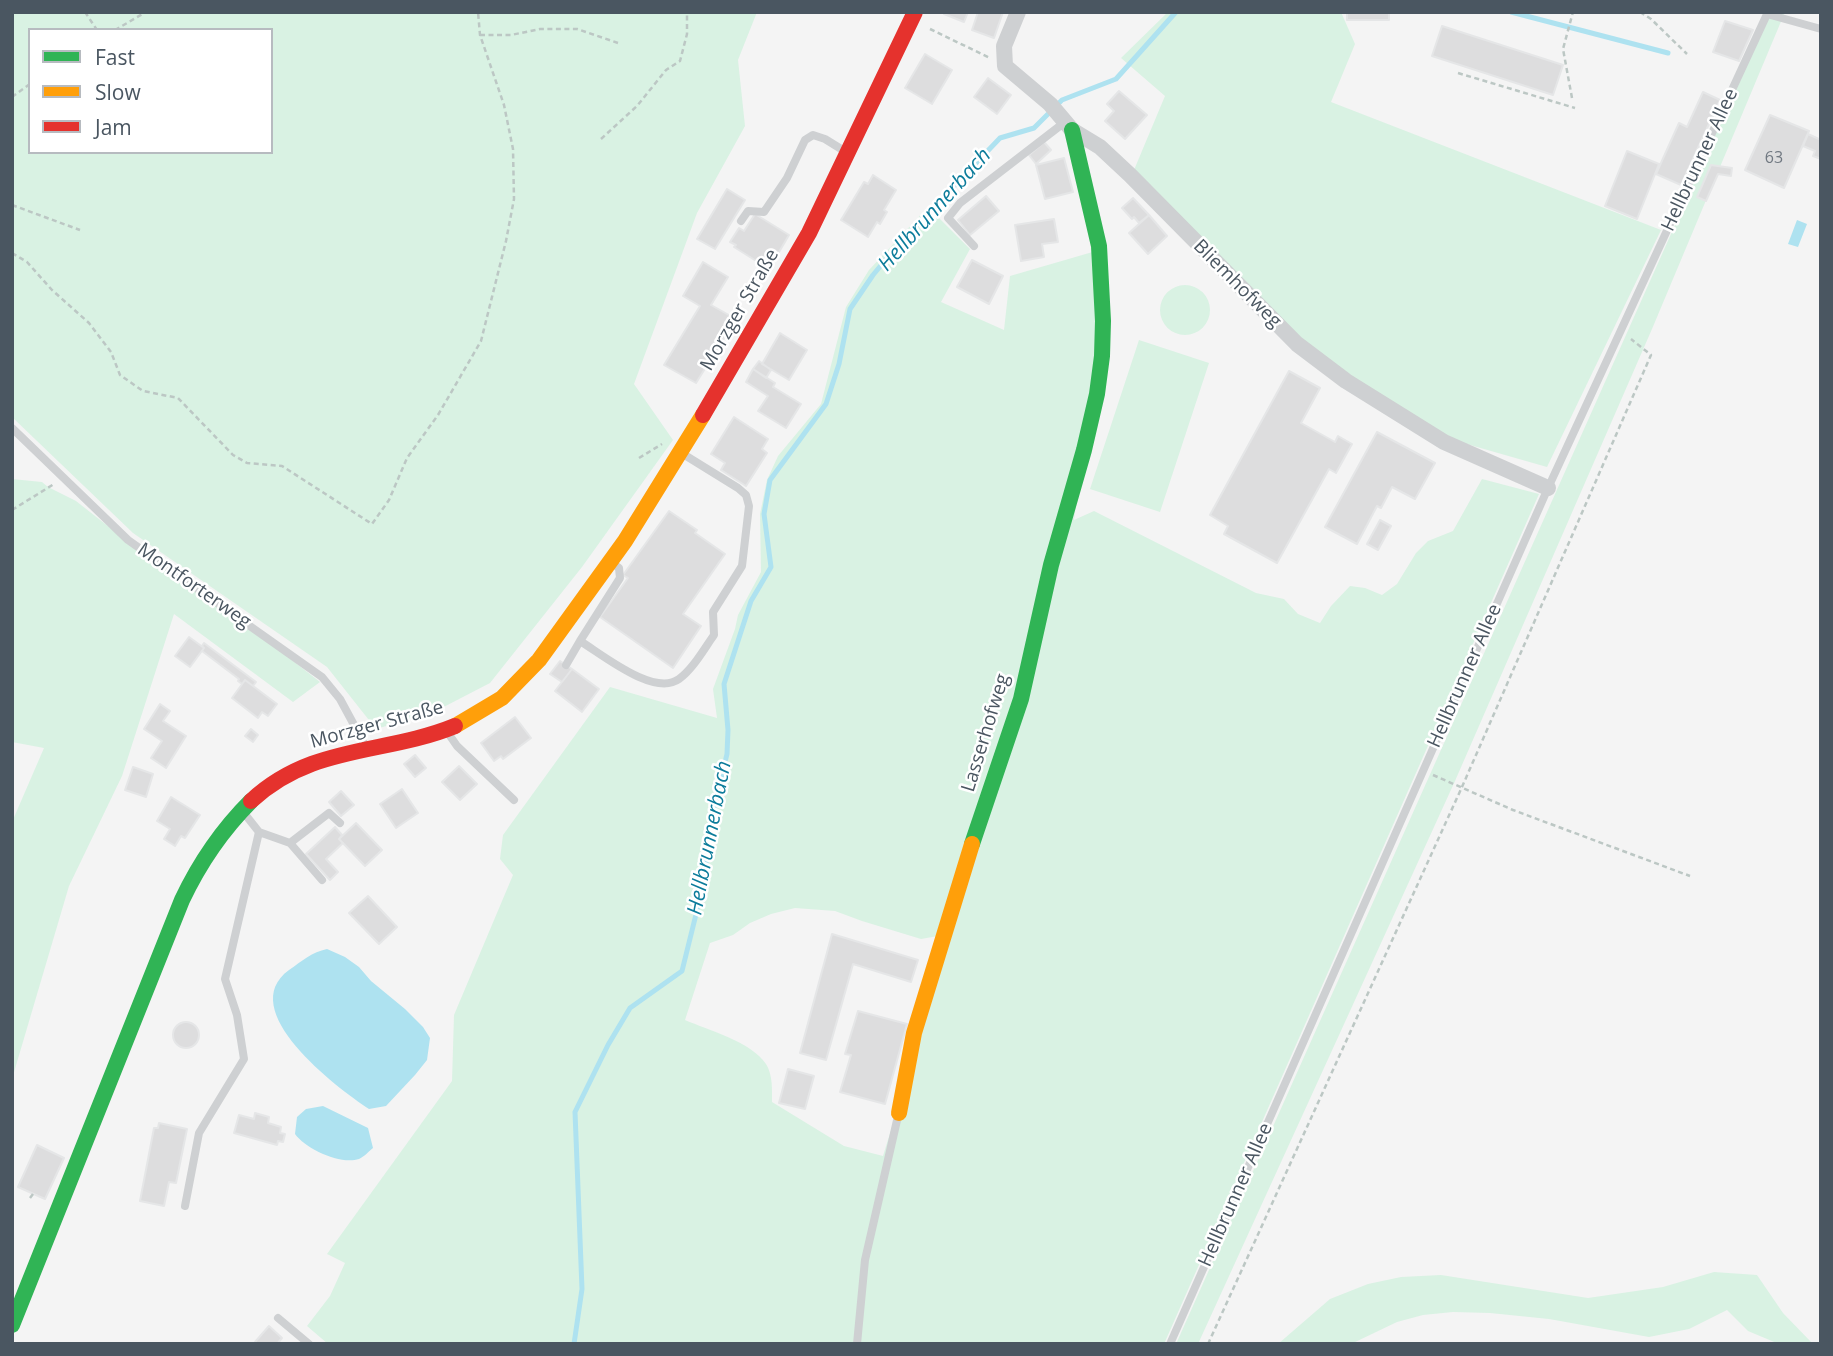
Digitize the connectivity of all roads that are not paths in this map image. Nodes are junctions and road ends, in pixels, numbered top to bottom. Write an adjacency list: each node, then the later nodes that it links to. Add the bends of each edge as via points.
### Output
1 (1018, 12): 5 (street, Bliemhofweg, via 1004,46 1005,66)
2 (1767, 13): 4 (lane); 11 (lane, Hellbrunner Allee)
3 (918, 18): 6 (street, Morzger Straße)
4 (1821, 29)
5 (1061, 118): 8 (lane, via 948,218); 11 (street, Bliemhofweg, via 1130,175 1297,344 1346,381 1444,442); 23 (street, Lasserhofweg, via 1099,246 1103,321 1097,394 1021,699 914,1033)
6 (849, 153): 7 (lane, via 813,135 805,139 764,212 748,211); 10 (street, Morzger Straße, via 809,233)
7 (741, 221)
8 (974, 246)
9 (12, 428): 16 (lane, Montforterweg, via 128,540 322,677)
10 (675, 447): 12 (street, Morzger Straße); 13 (lane, via 738,488 749,506 742,566 713,612 714,635 681,678 662,684 636,676)
11 (1548, 488): 29 (lane, Hellbrunner Allee)
12 (610, 562): 13 (lane, via 619,568 620,579); 15 (street, Morzger Straße, via 519,682 480,713)
13 (580, 641): 14 (lane)
14 (566, 664)
15 (446, 730): 16 (street, Morzger Straße); 17 (lane)
16 (368, 749): 18 (street, Morzger Straße, via 289,772)
17 (514, 800)
18 (242, 810): 20 (lane); 26 (street, Morzger Straße, via 197,868 182,900)
19 (340, 823): 21 (lane, via 329,813)
20 (259, 832): 21 (lane); 24 (lane, via 225,979 244,1059 199,1133)
21 (290, 843): 22 (lane)
22 (322, 880)
23 (899, 1113): 28 (lane, Lasserhofweg, via 866,1253)
24 (185, 1206)
25 (278, 1318): 27 (lane)
26 (12, 1325)
27 (309, 1344)
28 (858, 1344)
29 (1170, 1344)

